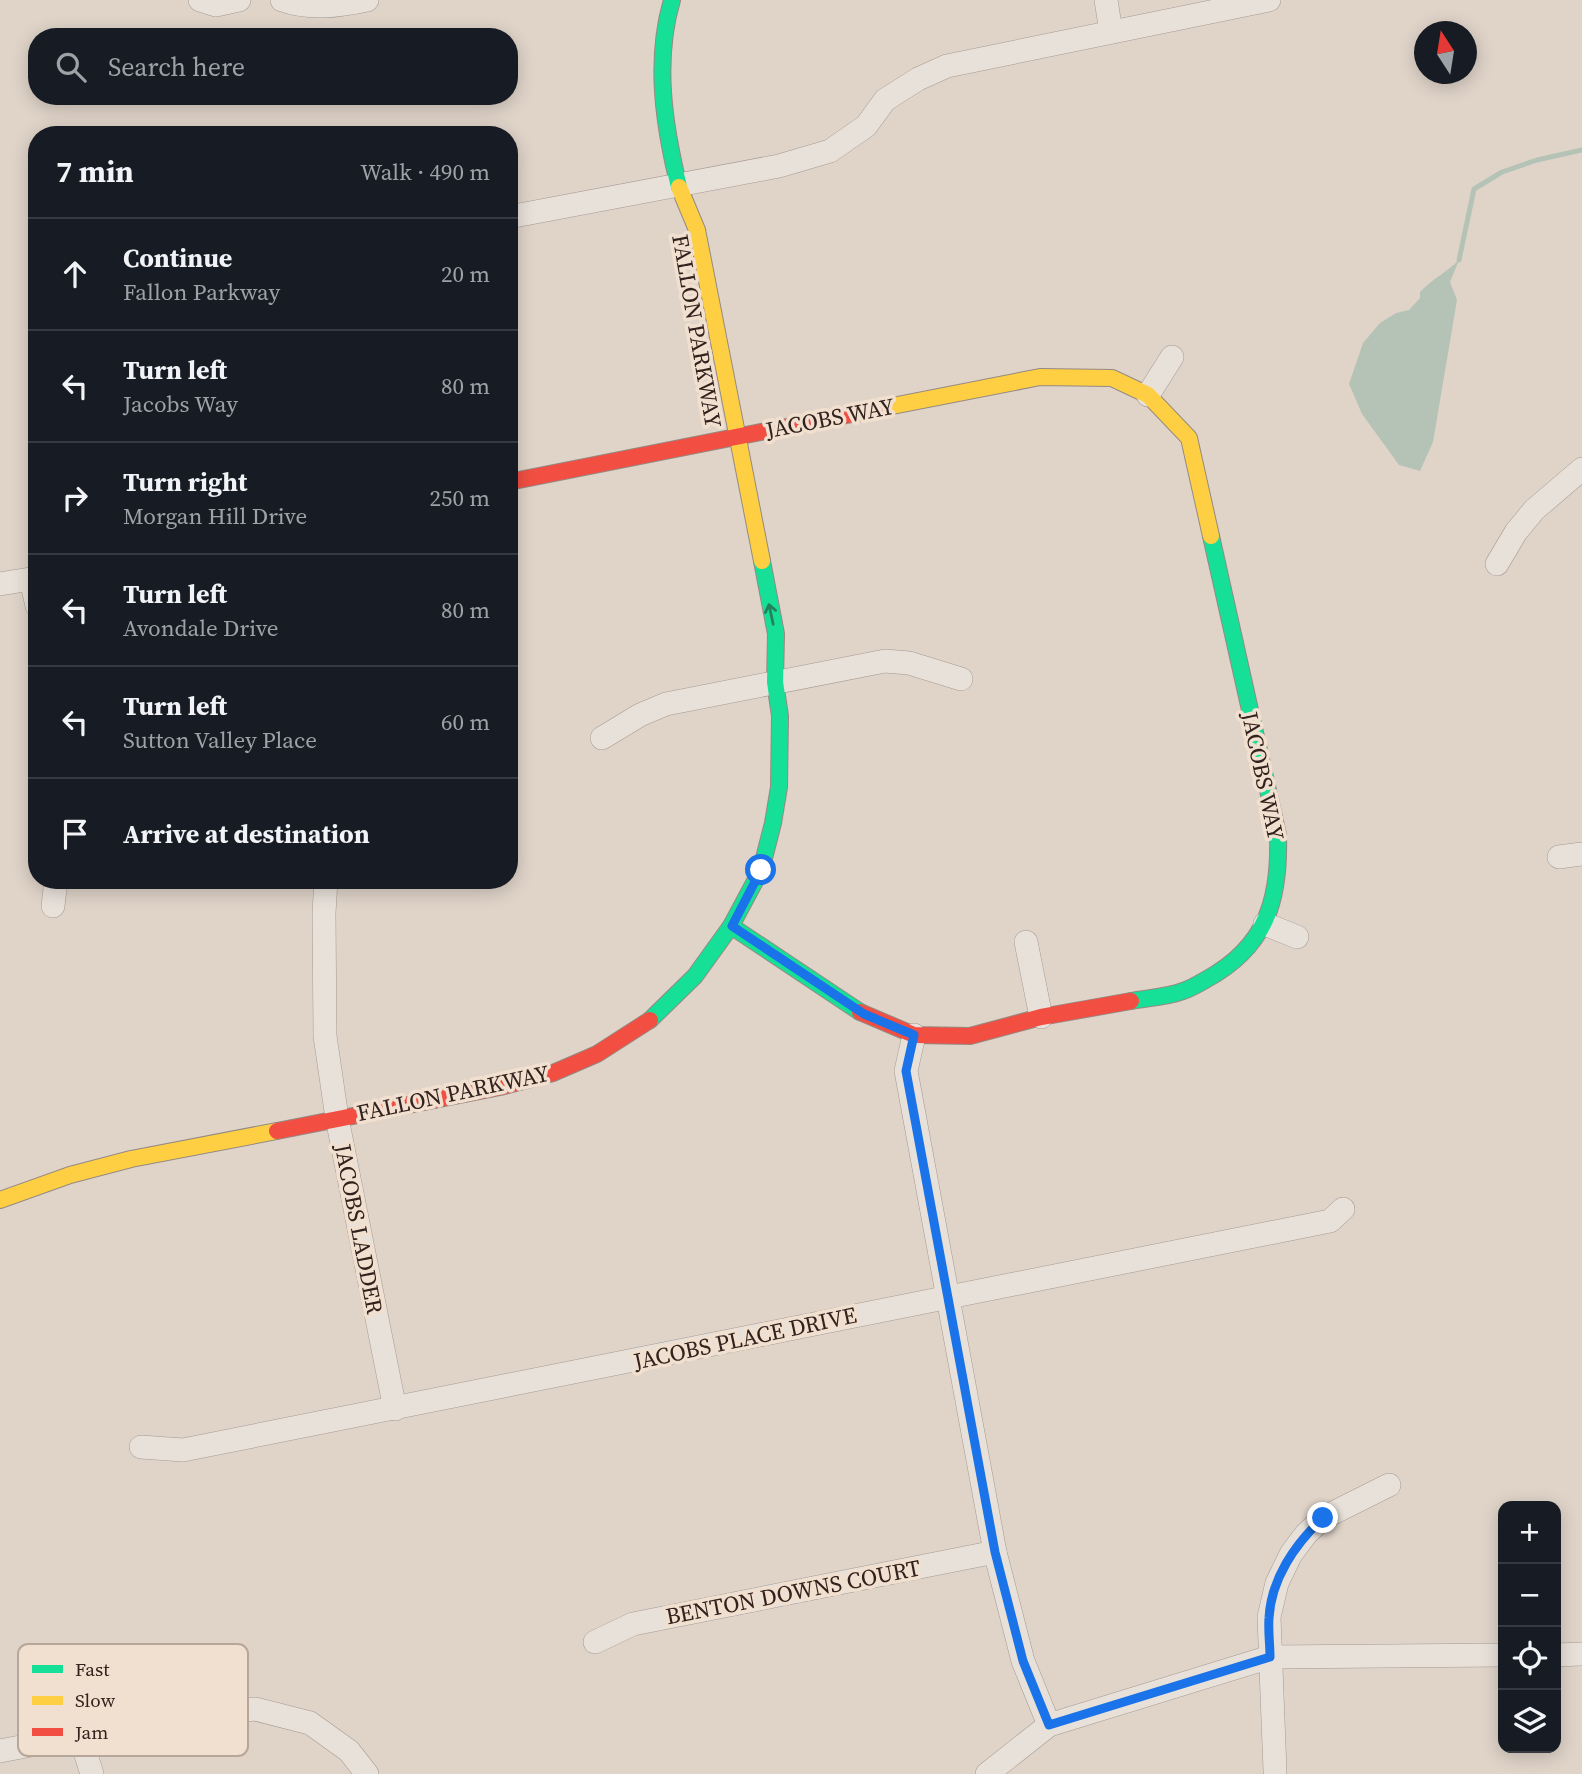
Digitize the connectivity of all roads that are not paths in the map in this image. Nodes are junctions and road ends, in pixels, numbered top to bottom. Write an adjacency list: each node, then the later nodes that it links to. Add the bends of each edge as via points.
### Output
1 (200, 0): 2 (street, via 216,5)
2 (239, 0)
3 (282, 0): 4 (street, via 338,6)
4 (368, 0)
5 (672, 0): 9 (street, via 664,27 661,85)
6 (1106, 0): 8 (street)
7 (1269, 0): 8 (street)
8 (1111, 32): 9 (street, via 947,66 885,100 866,126 830,151)
9 (678, 186): 10 (street); 11 (street, FALLON PARKWAY); 14 (street, FALLON PARKWAY, via 697,230)
10 (518, 215)
11 (677, 222)
12 (1172, 356): 13 (street)
13 (1148, 396): 14 (street, JACOBS WAY, via 1112,378 1040,377); 29 (street, JACOBS WAY, via 1189,438 1278,835 1279,868)
14 (737, 436): 16 (street, JACOBS WAY); 22 (street, FALLON PARKWAY, one-way to 14, via 776,634)
15 (1582, 469): 17 (street, via 1534,510)
16 (518, 480)
17 (1497, 564)
18 (28, 580): 19 (street)
19 (0, 584)
20 (760, 649): 22 (street, FALLON PARKWAY)
21 (961, 679): 22 (street, via 886,661)
22 (775, 682): 23 (street, via 666,704); 30 (street, FALLON PARKWAY, via 781,750 773,823 761,870)
23 (602, 738)
24 (1582, 854): 25 (street)
25 (1559, 857)
26 (55, 889): 28 (street)
27 (325, 889): 35 (street, JACOBS LADDER, via 325,1036)
28 (53, 905)
29 (1265, 925): 31 (street); 33 (street, JACOBS WAY, via 1227,968 1184,990)
30 (732, 926): 34 (street, JACOBS WAY, via 864,1014); 35 (street, FALLON PARKWAY, via 695,976 651,1019 597,1054 553,1073 500,1087)
31 (1297, 937)
32 (1026, 942): 33 (street)
33 (1041, 1017): 34 (street, JACOBS WAY, via 970,1036)
34 (914, 1035): 38 (street, via 906,1071)
35 (337, 1118): 36 (street, FALLON PARKWAY, via 131,1159); 39 (street, JACOBS LADDER)
36 (0, 1200)
37 (1343, 1209): 38 (street, JACOBS PLACE DRIVE, via 1330,1221)
38 (949, 1296): 39 (street, JACOBS PLACE DRIVE); 42 (street)
39 (395, 1409): 40 (street, JACOBS PLACE DRIVE, via 183,1450)
40 (141, 1447)
41 (1389, 1485): 47 (street, via 1323,1518 1291,1554 1277,1583 1269,1617)
42 (995, 1552): 43 (street, BENTON DOWNS COURT, via 633,1624); 49 (street, via 1023,1661)
43 (595, 1642)
44 (1582, 1654): 46 (street)
45 (1498, 1655): 47 (street)
46 (1561, 1655)
47 (1270, 1657): 49 (street); 53 (street)
48 (248, 1710): 55 (street, via 310,1723 349,1751)
49 (1049, 1725): 56 (street)
50 (18, 1748): 51 (street)
51 (0, 1751)
52 (86, 1756): 54 (street)
53 (1275, 1771)
54 (92, 1774)
55 (367, 1774)
56 (987, 1774)

